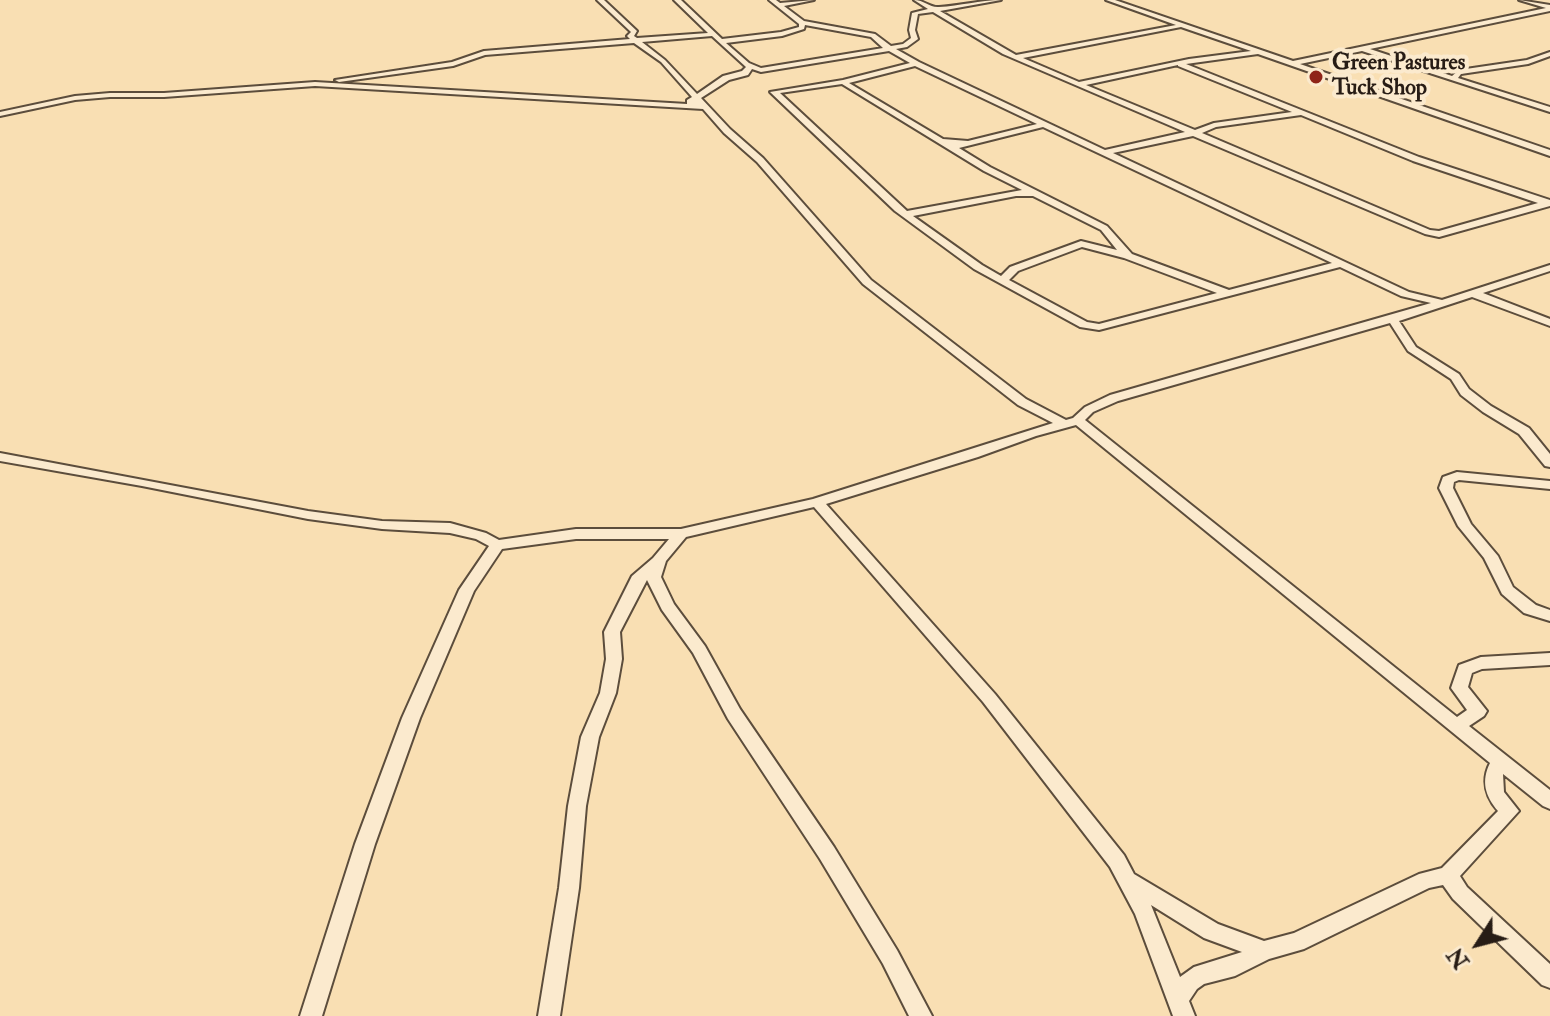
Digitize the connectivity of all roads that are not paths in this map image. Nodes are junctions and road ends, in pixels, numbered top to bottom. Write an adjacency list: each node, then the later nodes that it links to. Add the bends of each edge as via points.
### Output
1 (600, 0): 14 (street)
2 (677, 0): 13 (street)
3 (811, 0): 8 (street)
4 (917, 0): 9 (street)
5 (998, 0): 9 (street)
6 (1109, 0): 12 (street)
7 (1522, 0): 10 (street)
8 (775, 2): 11 (street)
9 (934, 8): 16 (street, via 913,15 913,43); 20 (street, via 983,42)
10 (1550, 8): 17 (street)
11 (802, 23): 15 (street, via 797,31); 16 (street, via 873,35)
12 (1183, 26): 18 (street); 20 (street)
13 (715, 34): 14 (street); 15 (street)
14 (639, 41): 27 (street, via 484,53 453,64); 29 (street)
15 (722, 41): 24 (street)
16 (891, 50): 21 (street); 24 (street)
17 (1365, 50): 23 (street); 25 (street)
18 (1256, 52): 22 (street); 23 (street)
19 (1550, 54): 25 (street)
20 (1016, 57): 28 (street)
21 (916, 64): 26 (street); 35 (street)
22 (1181, 64): 28 (street); 33 (street)
23 (1290, 64): 41 (street)
24 (747, 70): 29 (street)
25 (1454, 78): 32 (street)
26 (843, 82): 37 (street); 44 (street, via 774,92)
27 (315, 84): 30 (street); 34 (street, via 75,98)
28 (1079, 84): 36 (street)
29 (697, 98): 30 (street); 31 (street)
30 (682, 106): 31 (street)
31 (706, 107): 60 (street, via 867,282)
32 (1550, 110)
33 (1307, 113): 36 (street, via 1282,113); 43 (street, via 1416,159)
34 (0, 114)
35 (1046, 123): 38 (street); 40 (street)
36 (1193, 133): 40 (street); 43 (street, via 1428,232 1439,234)
37 (941, 141): 38 (street); 39 (street)
38 (965, 142): 39 (street)
39 (955, 149): 42 (street)
40 (1103, 152): 48 (street)
41 (1550, 153)
42 (1038, 193): 44 (street); 45 (street)
43 (1549, 204)
44 (907, 214): 50 (street)
45 (1109, 234): 46 (street); 47 (street)
46 (1081, 244): 47 (street); 51 (street)
47 (1128, 256): 53 (street)
48 (1341, 264): 53 (street); 55 (street)
49 (1550, 268): 54 (street)
50 (983, 270): 51 (street); 52 (street)
51 (1010, 271): 52 (street)
52 (1002, 281): 53 (street, via 1084,325 1099,327)
53 (1227, 293)
54 (1472, 293): 56 (street); 59 (street)
55 (1405, 294): 56 (street); 57 (street)
56 (1443, 303): 57 (street)
57 (1413, 313): 58 (street)
58 (1393, 319): 61 (street, via 1114,398); 64 (street, via 1412,349 1455,377 1487,409 1524,431)
59 (1550, 323)
60 (1027, 405): 61 (street); 62 (street)
61 (1071, 422): 62 (street); 72 (street)
62 (1031, 433): 66 (street)
63 (0, 457): 68 (street, via 308,515 450,528)
64 (1550, 463)
65 (1548, 487): 70 (street, via 1457,476 1446,488 1507,590 1530,609)
66 (817, 502): 67 (street); 76 (street, via 989,698)
67 (681, 534): 68 (street, via 576,534); 69 (street)
68 (497, 545): 80 (street, via 467,590 411,718)
69 (659, 560): 81 (street, via 637,580 612,632 608,693 590,737 577,806); 82 (street, via 653,577 667,606 827,853)
70 (1550, 616)
71 (1550, 659): 72 (street, via 1481,663 1465,669 1459,688 1478,711)
72 (1457, 726): 73 (street)
73 (1500, 761): 74 (street); 75 (street, via 1491,783 1499,802 1510,811)
74 (1550, 801)
75 (1448, 875): 77 (street, via 1426,880 1297,942); 78 (street, via 1460,893)
76 (1128, 880): 77 (street, via 1211,931); 79 (street)
77 (1264, 951): 79 (street, via 1232,967 1203,972 1185,984)
78 (1550, 978)
79 (1181, 1008)
80 (311, 1016)
81 (549, 1016)
82 (921, 1016)

